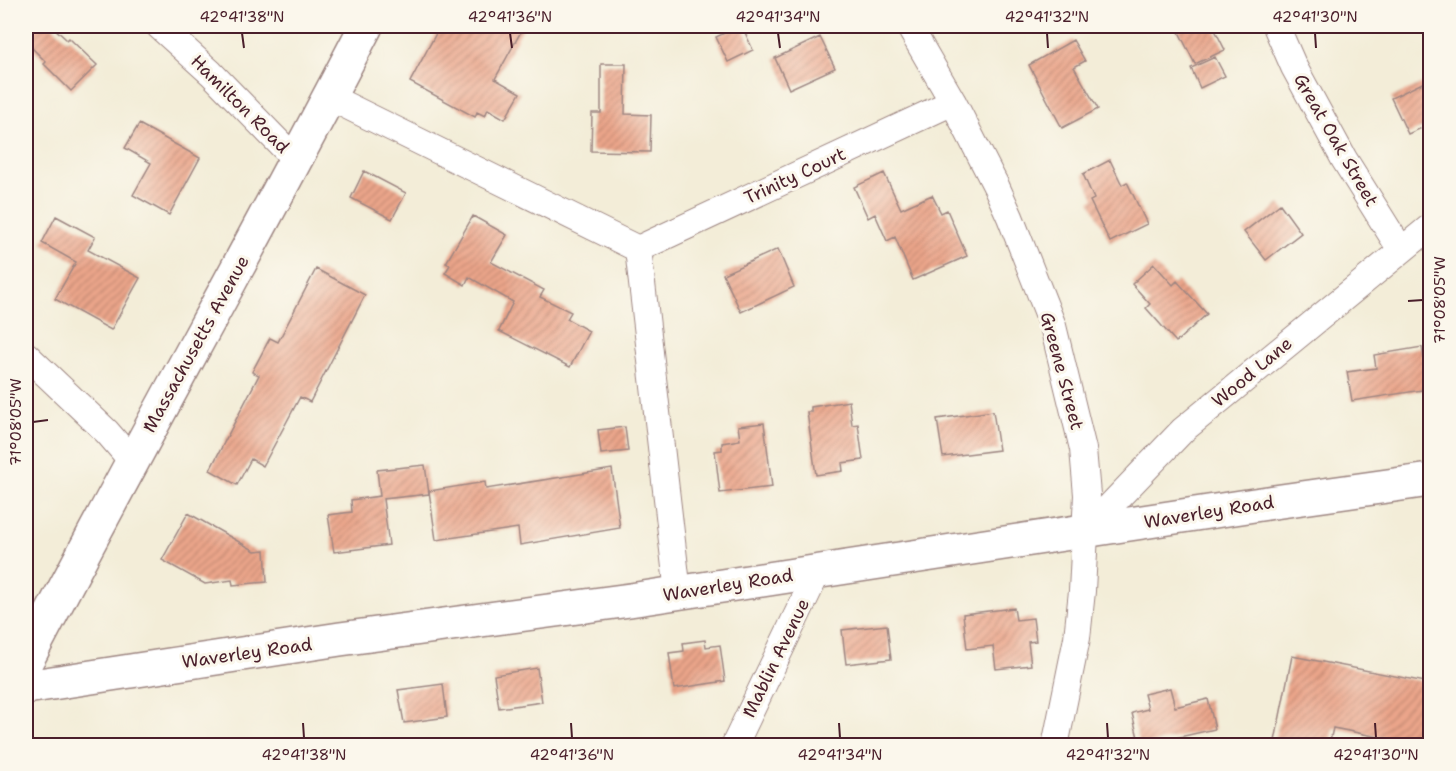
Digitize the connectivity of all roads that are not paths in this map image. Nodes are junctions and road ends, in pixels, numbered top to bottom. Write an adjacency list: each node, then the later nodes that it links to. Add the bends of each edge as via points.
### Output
1 (159, 26): 7 (street, Hamilton Road)
2 (366, 26): 5 (main road, Massachusetts Avenue)
3 (909, 26): 6 (street, Greene Street)
4 (1276, 26): 10 (street, Great Oak Street, via 1339,150)
5 (329, 98): 7 (main road, Massachusetts Avenue); 9 (street)
6 (953, 102): 9 (street, Trinity Court); 14 (street, Greene Street, via 1010,217 1053,326 1083,449)
7 (295, 159): 12 (main road, Massachusetts Avenue)
8 (1431, 226): 10 (street, Wood Lane)
9 (638, 249): 16 (street)
10 (1401, 250): 14 (street, Wood Lane, via 1183,430)
11 (26, 355): 12 (street)
12 (132, 461): 17 (main road, Massachusetts Avenue)
13 (1431, 480): 14 (main road, Waverley Road)
14 (1086, 531): 15 (main road, Waverley Road); 20 (street, Greene Street, via 1077,638)
15 (818, 571): 16 (main road, Waverley Road); 19 (street, Mablin Avenue)
16 (678, 593): 18 (main road, Waverley Road)
17 (26, 662)
18 (26, 687)
19 (734, 746)
20 (1055, 746)

